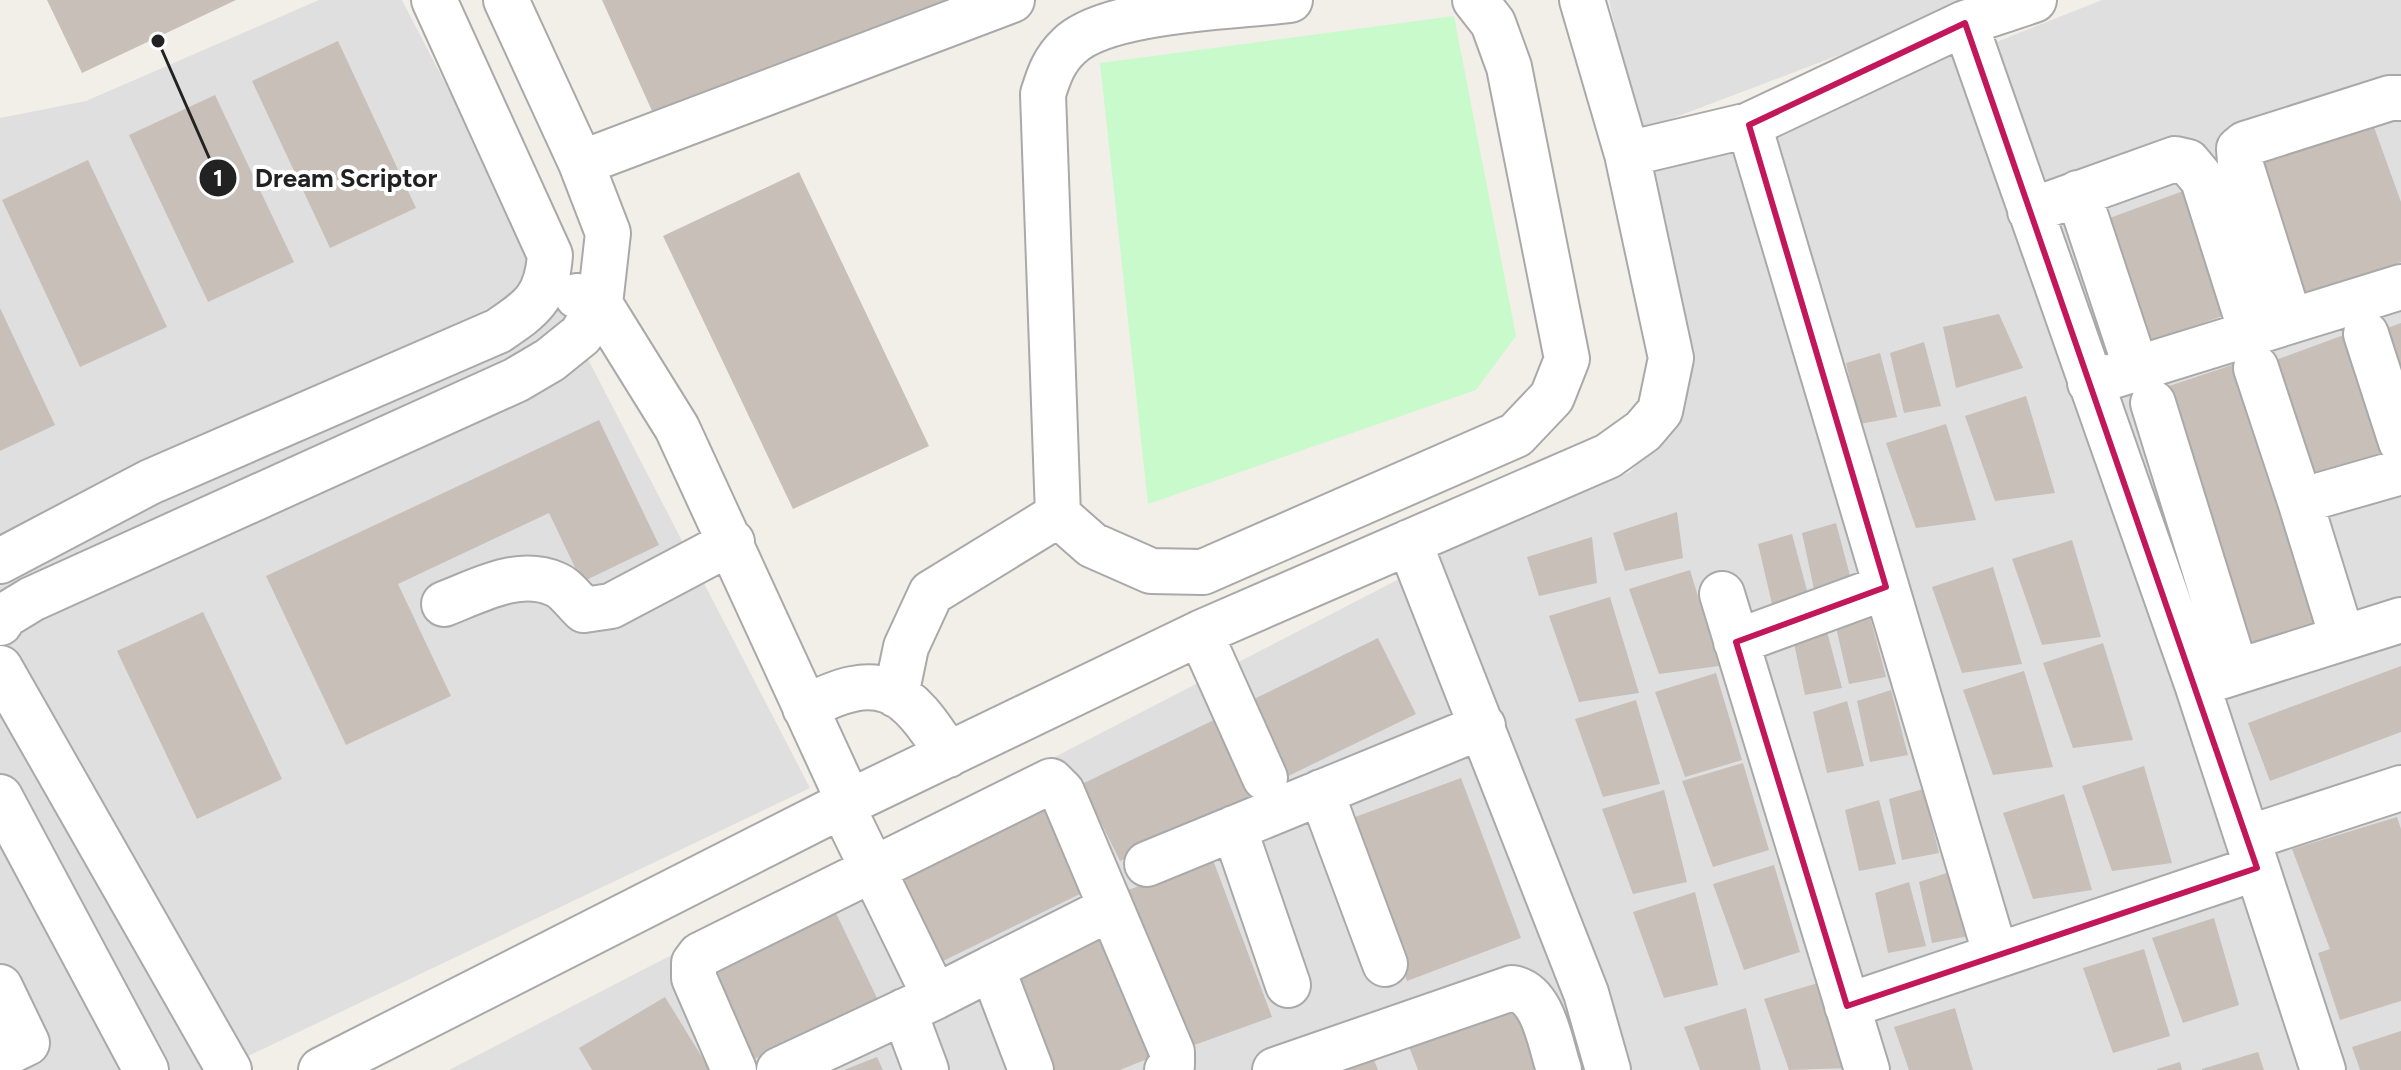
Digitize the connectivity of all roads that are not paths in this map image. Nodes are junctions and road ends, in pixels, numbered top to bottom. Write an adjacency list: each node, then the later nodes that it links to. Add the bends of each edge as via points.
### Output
1 (434, 0): 15 (street, via 550,255)
2 (506, 0): 12 (street)
3 (1012, 0): 12 (street)
4 (1290, 0): 25 (street, via 1108,22 1070,44 1052,65 1043,94)
5 (1475, 0): 25 (street, via 1493,23 1509,67 1567,359 1552,397 1516,435 1203,572 1151,571 1092,545)
6 (1582, 0): 11 (street)
7 (2034, 0): 8 (street)
8 (1965, 23): 10 (street); 14 (street)
9 (2401, 98): 19 (street, via 2239,149)
10 (1749, 125): 11 (street); 29 (street)
11 (1627, 154): 27 (street, via 1671,358 1660,411 1608,456)
12 (581, 163): 17 (street, via 608,233)
13 (2078, 193): 14 (street); 19 (street, via 2175,159 2188,162 2203,180); 21 (street)
14 (2030, 211): 20 (street)
15 (548, 285): 17 (street); 28 (street, via 528,311 498,331 150,482)
16 (2401, 287): 19 (street)
17 (600, 304): 26 (street, via 677,428); 33 (street, via 581,335 516,380 32,599)
18 (2366, 334): 22 (street)
19 (2266, 340): 21 (street); 24 (street)
20 (2090, 383): 21 (street); 38 (street)
21 (2144, 386): 38 (street)
22 (2401, 442)
23 (2401, 472): 24 (street)
24 (2300, 501): 35 (street)
25 (1058, 515): 39 (street, via 931,593 906,647)
26 (732, 542): 31 (street, via 611,606 584,610 557,584 531,578 506,581); 40 (street)
27 (1409, 542): 34 (street); 41 (street)
28 (0, 561)
29 (1886, 587): 36 (street); 53 (street)
30 (1722, 594): 36 (street)
31 (444, 604)
32 (2401, 620): 35 (street)
33 (0, 623)
34 (1200, 633): 42 (street); 43 (street)
35 (2342, 637): 38 (street)
36 (1736, 642): 59 (street)
37 (0, 668): 63 (street)
38 (2216, 678): 49 (street)
39 (896, 695): 40 (street, via 866,685 839,690); 42 (street, via 922,713)
40 (805, 708): 47 (street)
41 (1483, 726): 45 (street); 72 (street, via 1586,993)
42 (948, 755): 47 (street)
43 (1265, 778)
44 (2401, 788): 49 (street)
45 (1321, 792): 48 (street); 54 (street)
46 (0, 797): 62 (street)
47 (846, 804): 51 (street); 64 (street)
48 (1234, 828): 50 (street); 56 (street)
49 (2252, 853): 53 (street); 74 (street)
50 (1147, 864)
51 (873, 870): 52 (street, via 1051,781 1062,792); 58 (street); 65 (street, via 700,955 694,963 694,978)
52 (1111, 908): 55 (street); 69 (street, via 1172,1052)
53 (1996, 956): 59 (street)
54 (1385, 964)
55 (992, 968): 58 (street); 68 (street)
56 (1288, 985)
57 (0, 987): 61 (street, via 27,1043)
58 (920, 1004): 66 (street); 67 (street)
59 (1847, 1006): 73 (street)
60 (1382, 1053): 70 (street); 71 (street, via 1512,988 1536,1002)
61 (0, 1056)
62 (146, 1070)
63 (229, 1070)
64 (321, 1070)
65 (734, 1070)
66 (779, 1070)
67 (926, 1070)
68 (1031, 1070)
69 (1167, 1070)
70 (1275, 1070)
71 (1559, 1070)
72 (1608, 1070)
73 (1867, 1070)
74 (2323, 1070)

